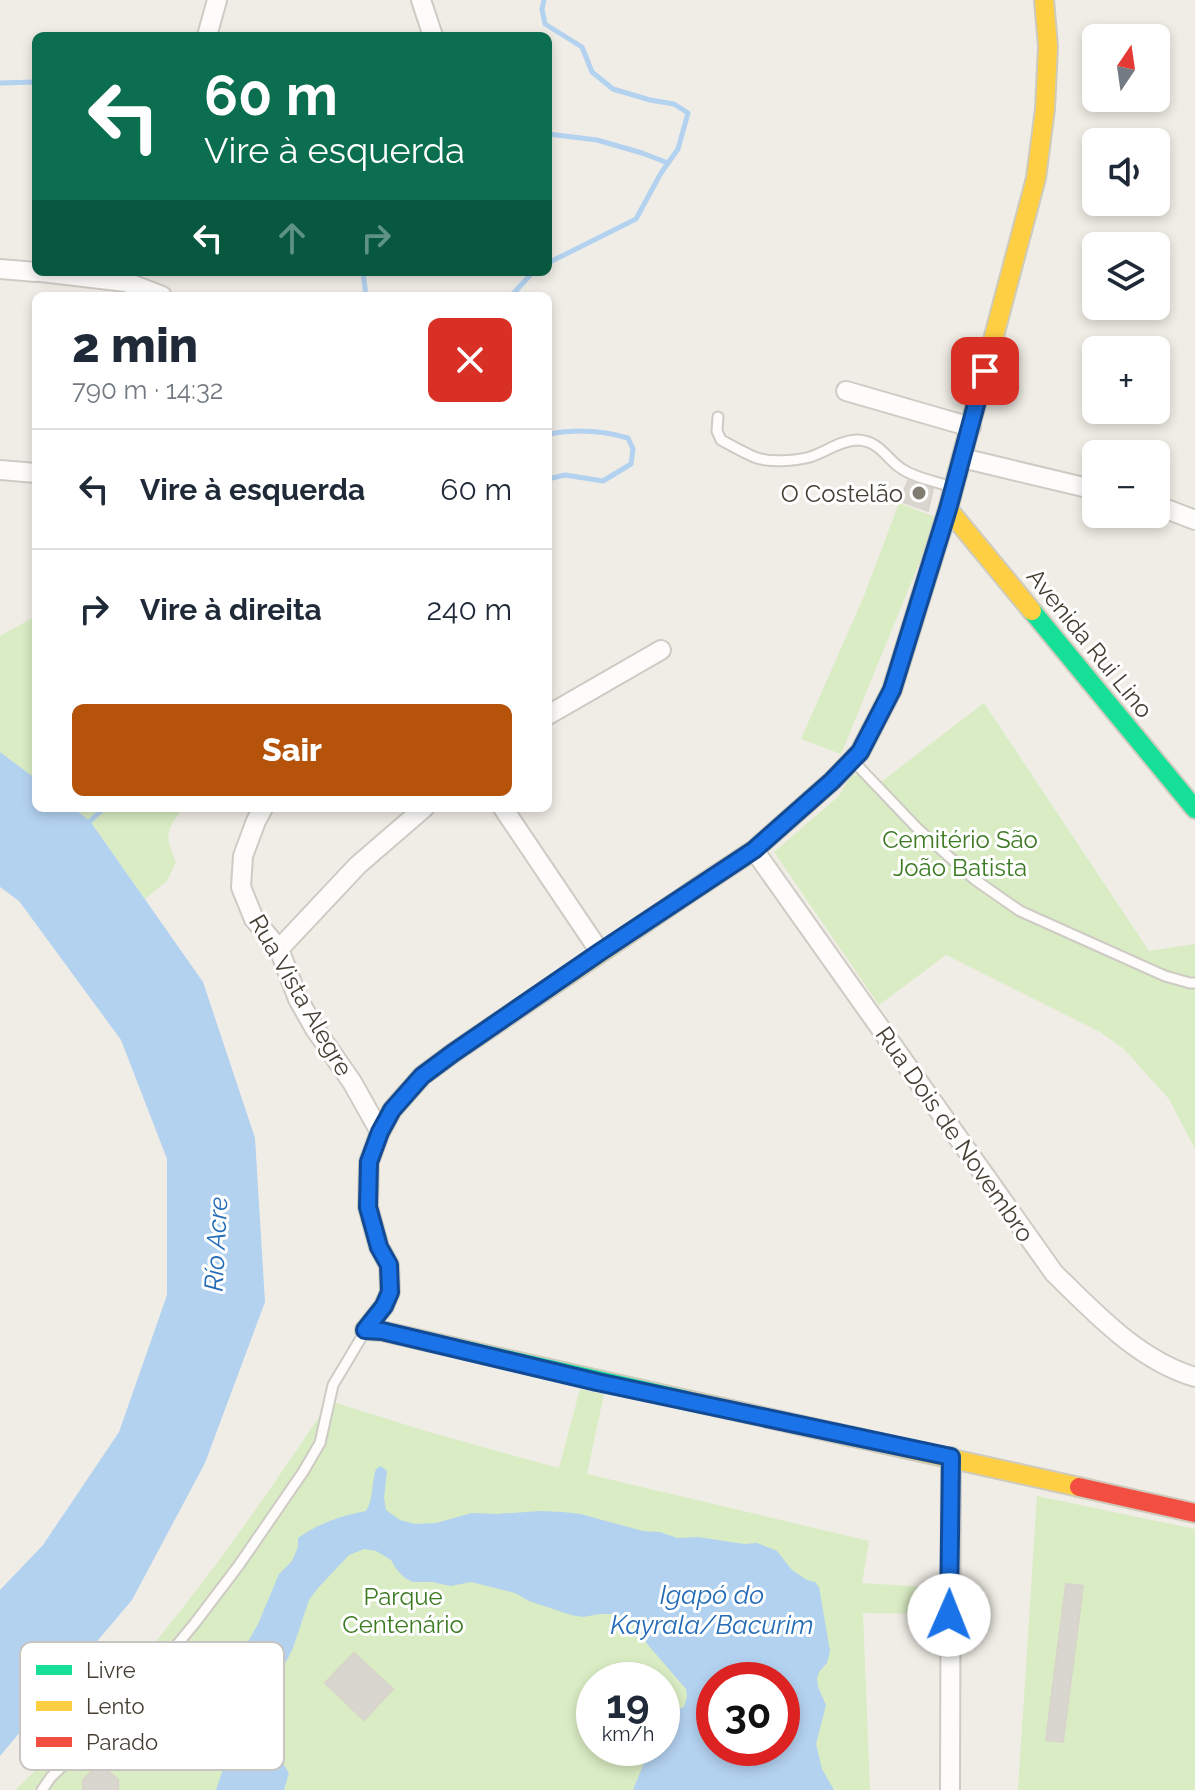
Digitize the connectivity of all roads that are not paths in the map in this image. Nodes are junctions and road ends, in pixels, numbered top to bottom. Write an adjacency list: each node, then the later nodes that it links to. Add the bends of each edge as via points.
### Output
1 (217, 0): 4 (street)
2 (421, 0): 5 (street)
3 (1044, 0): 12 (main road, via 1048,46 1036,178)
4 (208, 32)
5 (432, 32)
6 (0, 269): 7 (street)
7 (32, 272)
8 (127, 277): 9 (street)
9 (155, 292)
10 (846, 391): 12 (street)
11 (718, 417): 17 (lane, via 721,440 758,459 809,457 856,440 883,450 907,472)
12 (971, 427): 13 (main road)
13 (962, 458): 16 (street); 17 (main road)
14 (0, 470): 15 (street)
15 (32, 473)
16 (1082, 487)
17 (954, 488): 18 (main road)
18 (948, 509): 23 (main road, via 892,690); 24 (main road, Avenida Rui Lino)
19 (1170, 510): 20 (street)
20 (1195, 520)
21 (661, 650): 22 (street)
22 (552, 713)
23 (852, 760): 28 (main road); 31 (lane, via 918,829 1020,911 1165,976)
24 (1195, 809)
25 (261, 812): 29 (street, Rua Vista Alegre, via 243,856 241,887 254,919)
26 (419, 812): 29 (street, via 358,865)
27 (506, 812): 30 (street)
28 (754, 850): 30 (main road); 34 (street, Rua Dois de Novembro, via 1054,1273 1143,1353)
29 (279, 949): 32 (street, Rua Vista Alegre, via 298,999)
30 (600, 952): 32 (main road, via 422,1076)
31 (1195, 983)
32 (380, 1132): 33 (main road, via 369,1162 368,1207 391,1280 384,1306)
33 (365, 1330): 35 (main road); 37 (lane, via 333,1385 320,1443 303,1472)
34 (1195, 1377)
35 (951, 1457): 36 (main road); 40 (street)
36 (1195, 1513)
37 (179, 1642)
38 (58, 1770): 39 (lane)
39 (42, 1790)
40 (950, 1790)

